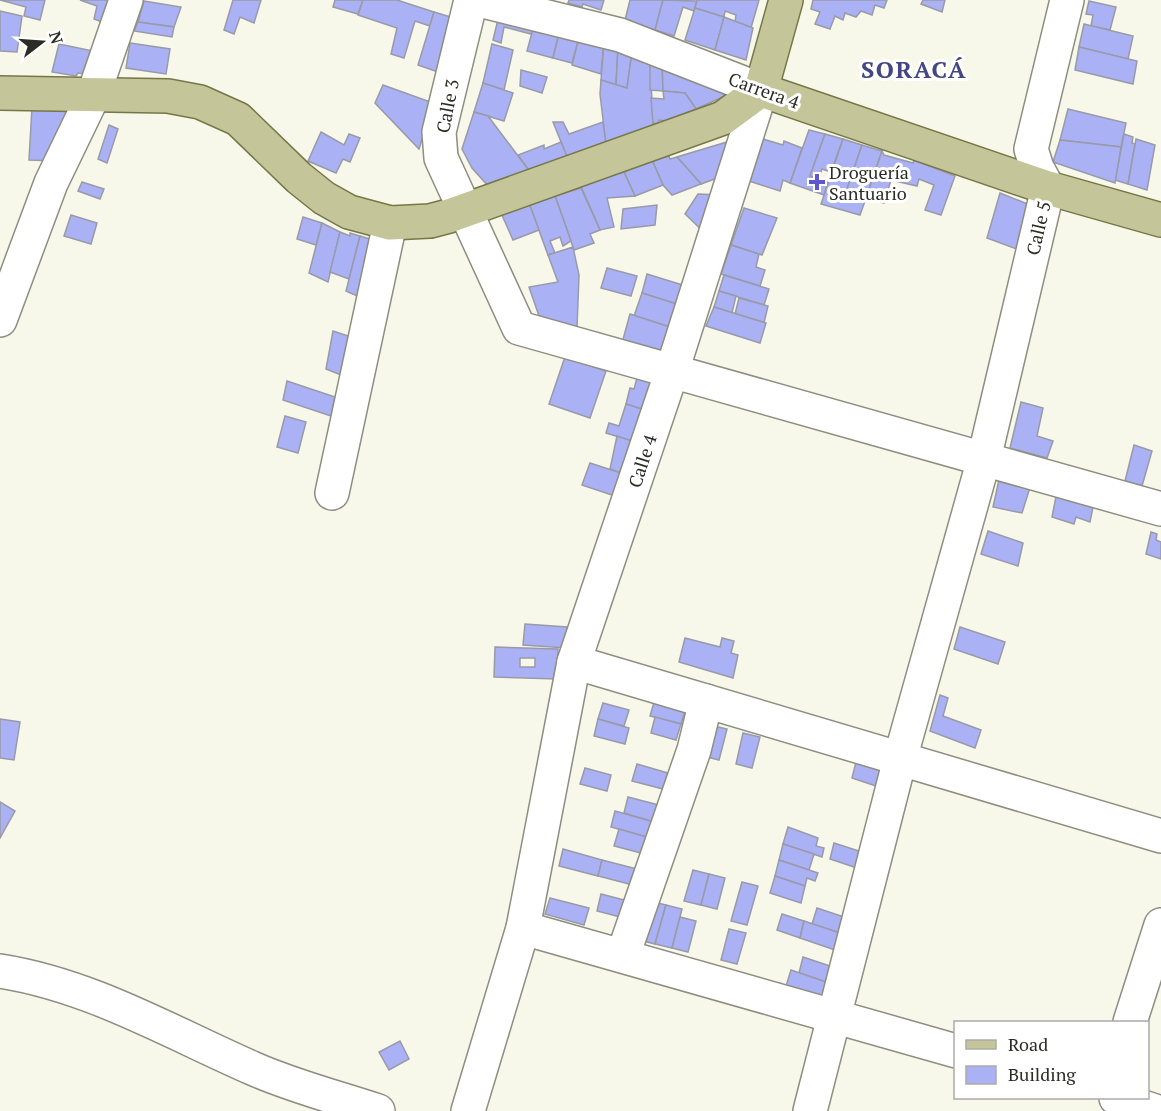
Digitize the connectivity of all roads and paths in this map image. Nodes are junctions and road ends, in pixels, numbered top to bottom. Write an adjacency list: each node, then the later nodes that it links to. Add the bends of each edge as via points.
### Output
1 (126, 0): 8 (street)
2 (471, 0): 10 (street, Calle 3, via 439,132 441,158)
3 (479, 0): 6 (street, Carrera 4, via 620,35)
4 (786, 0): 6 (main road, Calle 4)
5 (1067, 0): 9 (street, Calle 5, via 1031,149)
6 (761, 90): 9 (main road, Carrera 4); 10 (main road, via 723,118); 14 (street, Calle 4)
7 (0, 93): 8 (main road)
8 (93, 96): 12 (main road, via 168,96 223,111 244,125 324,198 349,212); 13 (street, via 51,183)
9 (1048, 188): 11 (main road, Carrera 4); 15 (street, Calle 5)
10 (465, 209): 12 (main road, via 430,221); 14 (street, Calle 3, via 519,328)
11 (1161, 220)
12 (390, 223): 16 (street)
13 (0, 320)
14 (672, 371): 15 (street, Calle 3); 18 (street, Calle 4)
15 (984, 459): 17 (street, Calle 3); 20 (street, Calle 5)
16 (332, 493)
17 (1161, 509)
18 (574, 662): 19 (street); 23 (street, Calle 4)
19 (706, 701): 20 (street); 24 (street, via 694,750)
20 (900, 759): 21 (street); 26 (street, Calle 5)
21 (1161, 836)
22 (1161, 925): 27 (street)
23 (523, 928): 24 (street); 31 (street, Calle 4)
24 (623, 955): 26 (street)
25 (0, 971): 30 (street, via 26,975 119,1006 254,1070)
26 (833, 1015): 28 (street); 32 (street, Calle 5)
27 (1131, 1021)
28 (954, 1050)
29 (1119, 1099): 33 (street)
30 (378, 1111)
31 (468, 1111)
32 (810, 1111)
33 (1155, 1111)

